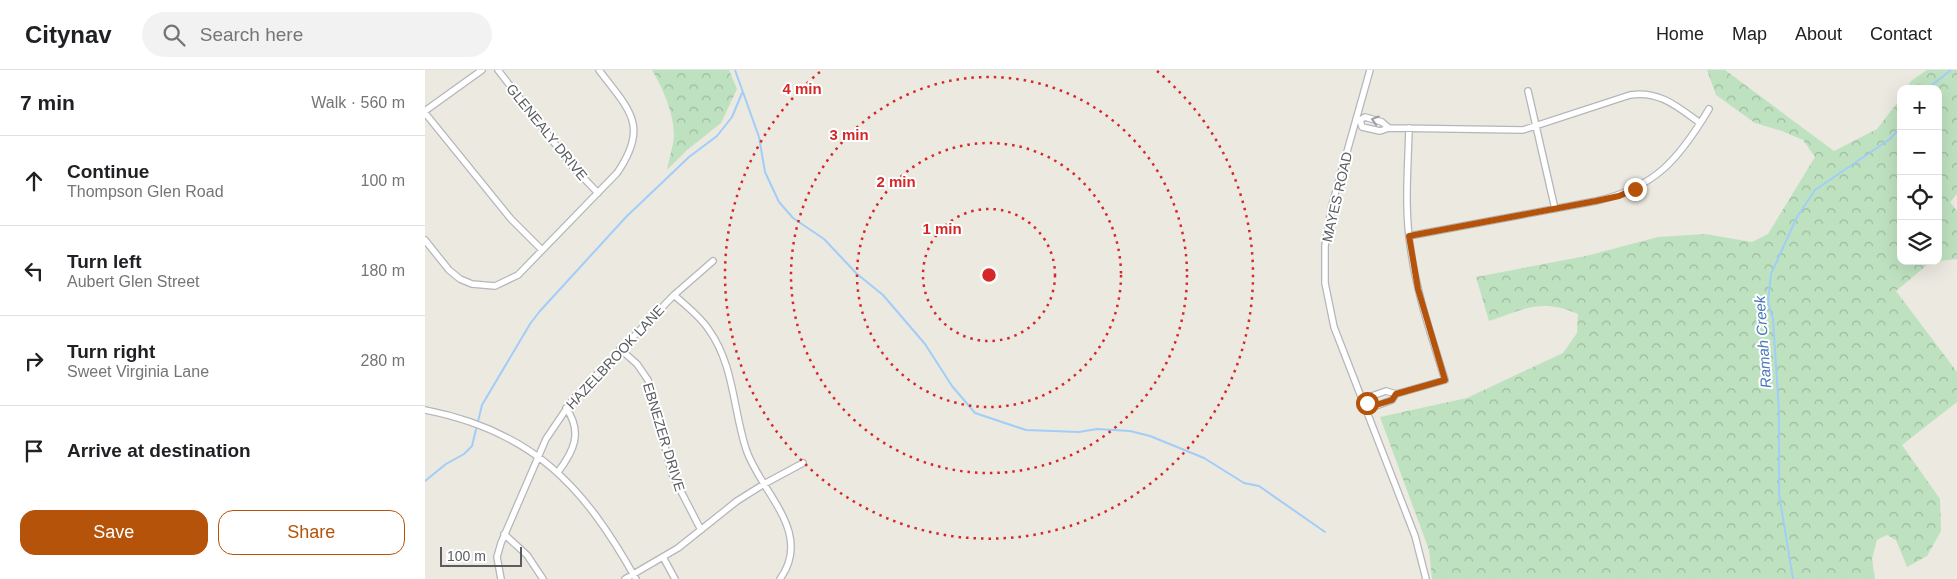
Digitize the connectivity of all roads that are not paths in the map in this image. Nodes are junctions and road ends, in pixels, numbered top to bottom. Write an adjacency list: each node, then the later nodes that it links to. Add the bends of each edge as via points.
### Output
1 (482, 70): 7 (street)
2 (498, 70): 13 (street, GLENEALY DRIVE, via 573,167)
3 (599, 70): 13 (street, via 631,113 634,139 617,173)
4 (1370, 70): 8 (street, MAYES ROAD)
5 (1528, 91): 10 (street)
6 (1709, 109): 9 (street)
7 (425, 112): 17 (street, via 511,220)
8 (1358, 120): 11 (street, one-way to 8, via 1382,122 1365,117); 11 (street, via 1362,127 1380,131); 22 (street, MAYES ROAD, via 1332,205 1324,266 1330,312)
9 (1700, 123): 10 (street, via 1663,98 1643,94 1630,95); 14 (street, via 1675,158 1644,184 1619,196)
10 (1535, 126): 12 (street, via 1509,131); 14 (street)
11 (1389, 128): 12 (street)
12 (1409, 128): 15 (street)
13 (597, 192): 17 (street)
14 (1555, 209): 15 (street)
15 (1409, 236): 21 (street, via 1418,289 1445,380)
16 (425, 240): 17 (street, via 460,279 485,286 495,286 519,275)
17 (542, 250)
18 (713, 261): 19 (street, HAZELBROOK LANE)
19 (674, 295): 20 (street, HAZELBROOK LANE); 28 (street, via 709,328 723,354 746,449)
20 (620, 349): 23 (street, HAZELBROOK LANE); 29 (street, EBNEZER DRIVE, via 637,364 648,380 672,474)
21 (1396, 394): 22 (street, via 1386,391 1369,397); 22 (street, via 1392,400 1373,406)
22 (1365, 403): 38 (street, MAYES ROAD, via 1415,536)
23 (566, 408): 25 (street, HAZELBROOK LANE, via 545,439); 27 (street, via 571,414 576,434 574,447)
24 (425, 410): 25 (street, via 499,434)
25 (538, 457): 27 (street); 30 (street, HAZELBROOK LANE)
26 (803, 464): 28 (street)
27 (558, 472): 32 (street, via 588,504)
28 (764, 484): 29 (street); 37 (street, via 788,524 791,536 789,561)
29 (701, 530): 31 (street)
30 (504, 534): 33 (street, HAZELBROOK LANE, via 497,557); 34 (street, via 527,555)
31 (663, 557): 32 (street); 36 (street)
32 (635, 577): 35 (street)
33 (501, 579)
34 (543, 579)
35 (625, 579)
36 (675, 579)
37 (780, 579)
38 (1426, 579)

